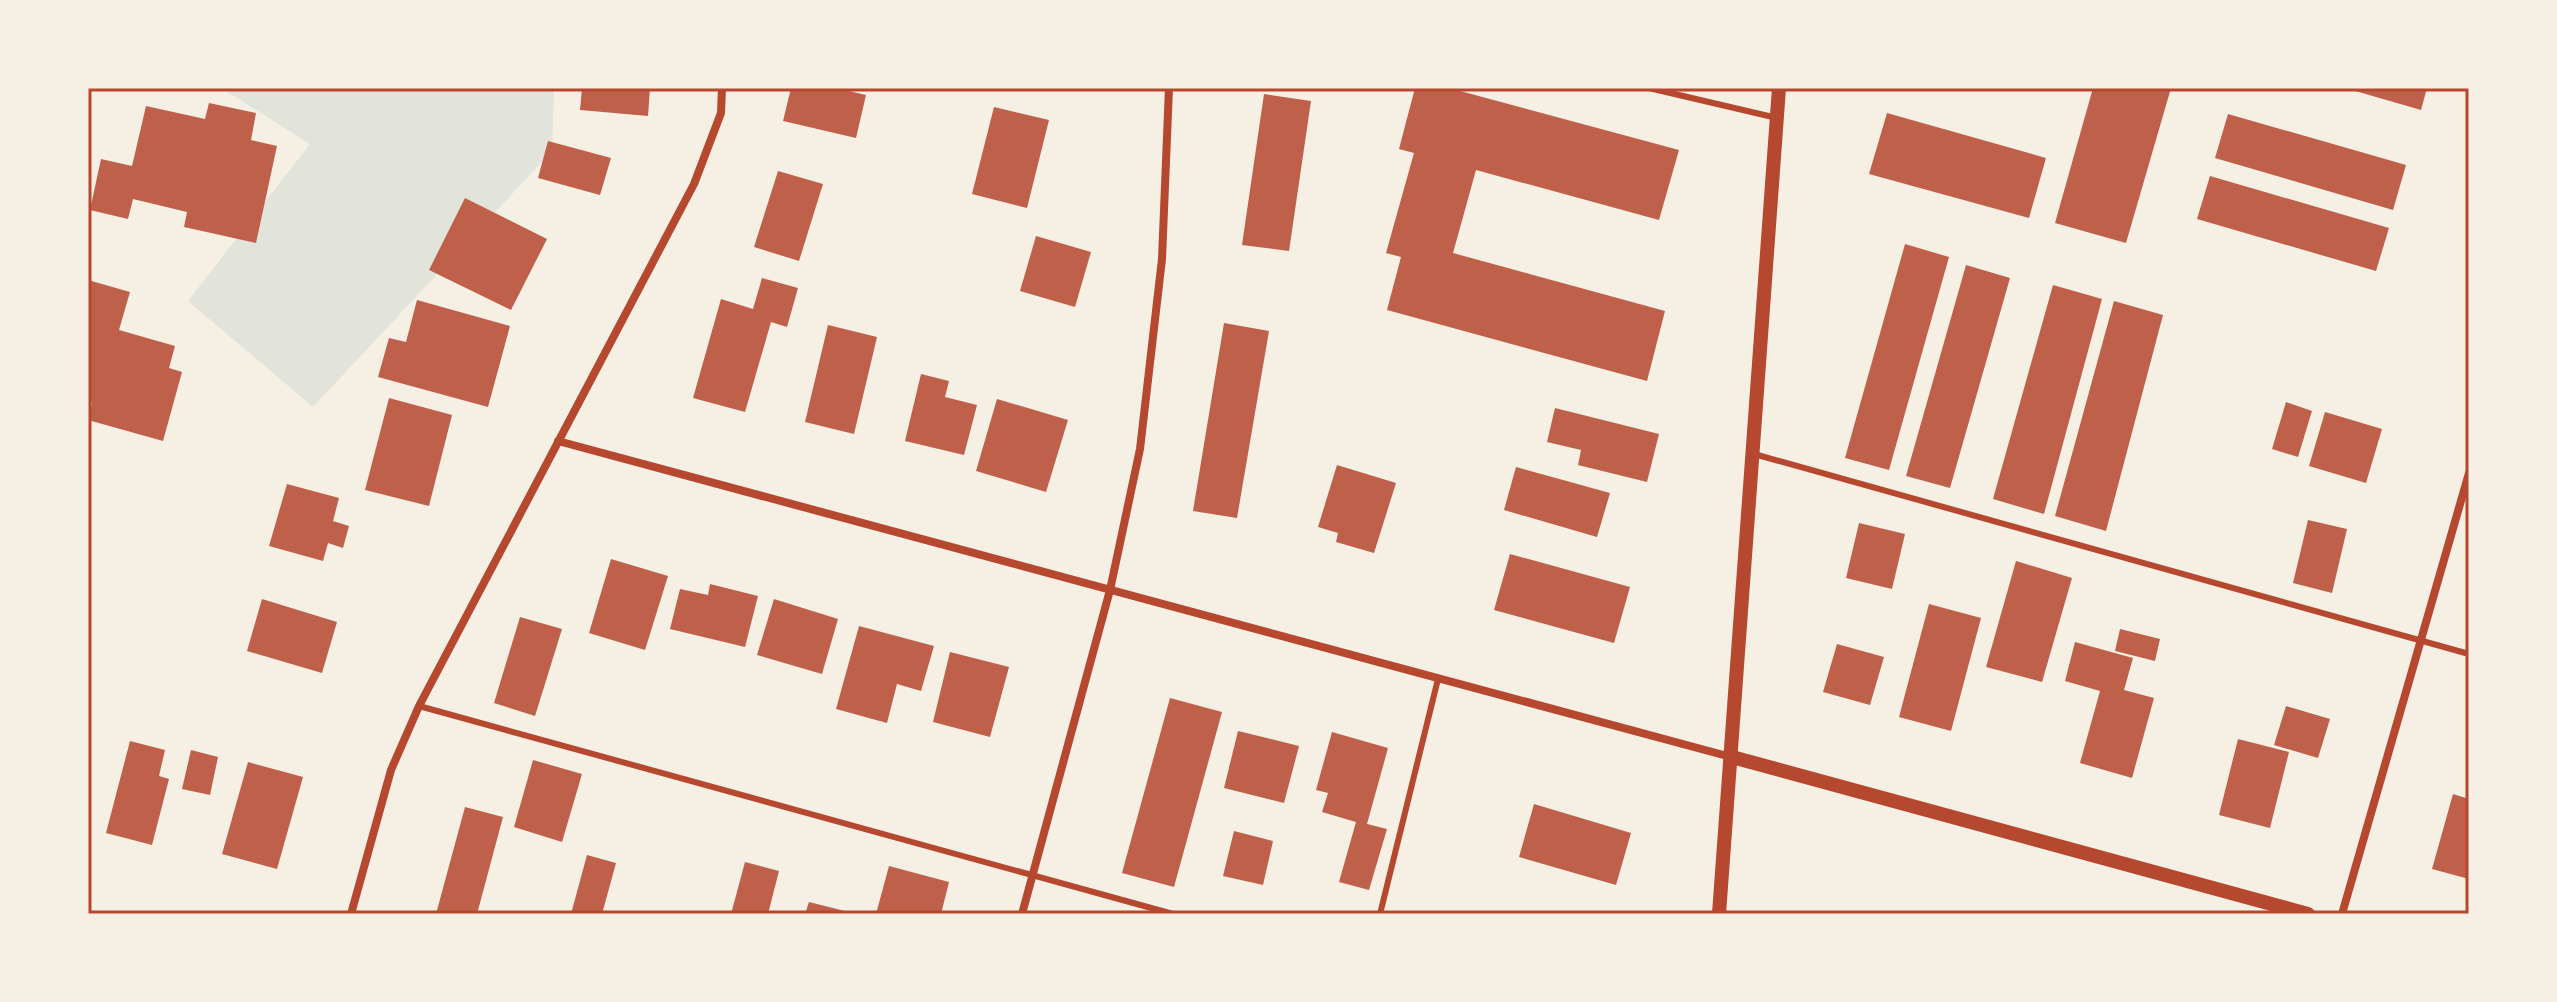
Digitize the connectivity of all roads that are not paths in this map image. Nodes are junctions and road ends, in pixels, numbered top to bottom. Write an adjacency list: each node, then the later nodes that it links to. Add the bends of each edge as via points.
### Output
1 (722, 88): 6 (street, via 721,113 694,184)
2 (1169, 88): 9 (street, via 1162,259 1140,449)
3 (1649, 88): 5 (lane)
4 (1779, 88): 5 (street)
5 (1777, 118): 7 (street)
6 (558, 441): 9 (street); 13 (street)
7 (1751, 453): 10 (lane); 14 (street)
8 (2469, 473): 10 (street)
9 (1110, 590): 12 (street); 15 (street)
10 (2421, 641): 11 (lane); 22 (street)
11 (2469, 654)
12 (1438, 679): 14 (street); 19 (lane)
13 (419, 706): 15 (lane); 16 (street, via 391,770)
14 (1732, 757): 20 (street); 21 (street)
15 (1032, 875): 17 (street); 18 (lane)
16 (351, 914)
17 (1022, 914)
18 (1173, 914)
19 (1380, 914)
20 (1719, 914)
21 (2308, 914)
22 (2342, 914)

